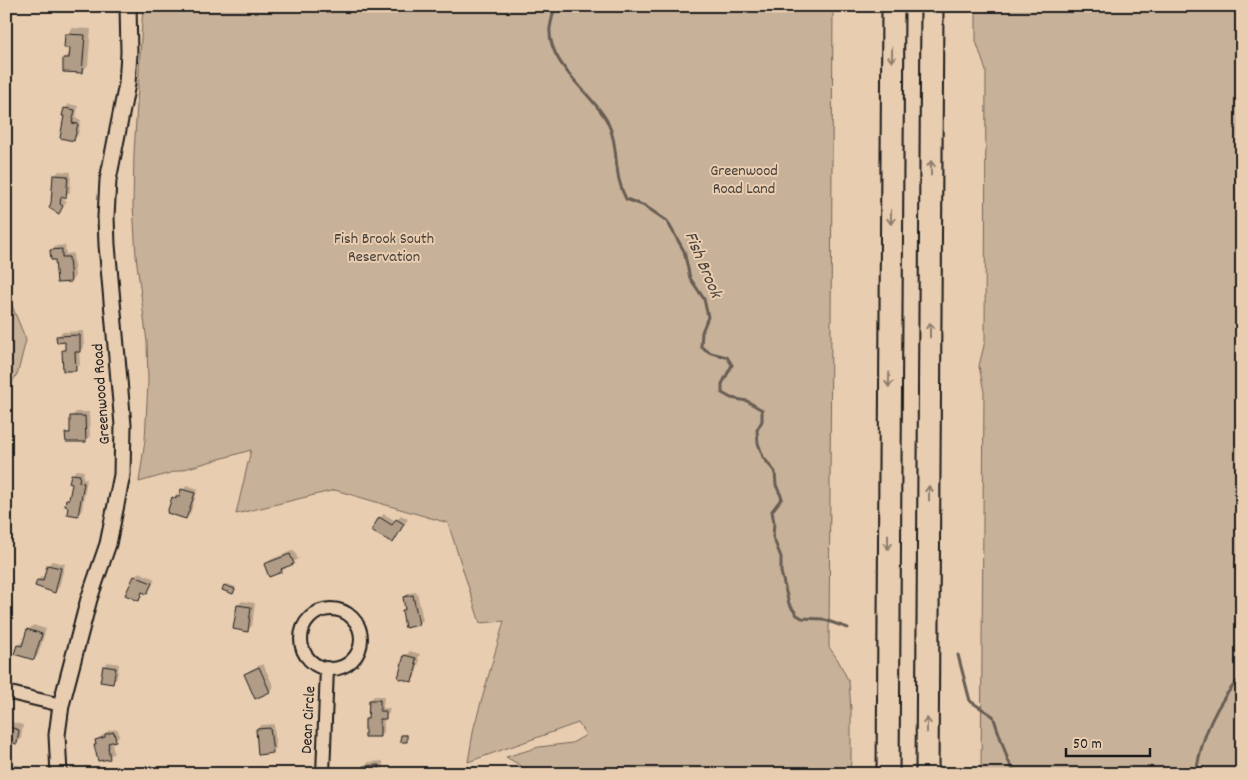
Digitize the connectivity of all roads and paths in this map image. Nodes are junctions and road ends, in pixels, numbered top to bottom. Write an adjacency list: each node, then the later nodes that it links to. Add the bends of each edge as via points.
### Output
1 (128, 6): 6 (street, Greenwood Road, via 127,84 108,180 106,217 123,425 122,475 108,544 89,599)
2 (893, 6): 9 (highway, one-way to 9)
3 (932, 6): 10 (highway, one-way to 3)
4 (327, 668): 4 (street, Dean Circle, via 340,667 351,661 361,644 355,620 338,610 318,612 307,620 302,633 305,654 314,664); 8 (street, Dean Circle)
5 (6, 692): 6 (street)
6 (61, 705): 7 (street, Greenwood Road, via 57,735)
7 (59, 774)
8 (323, 774)
9 (888, 774)
10 (927, 774)

